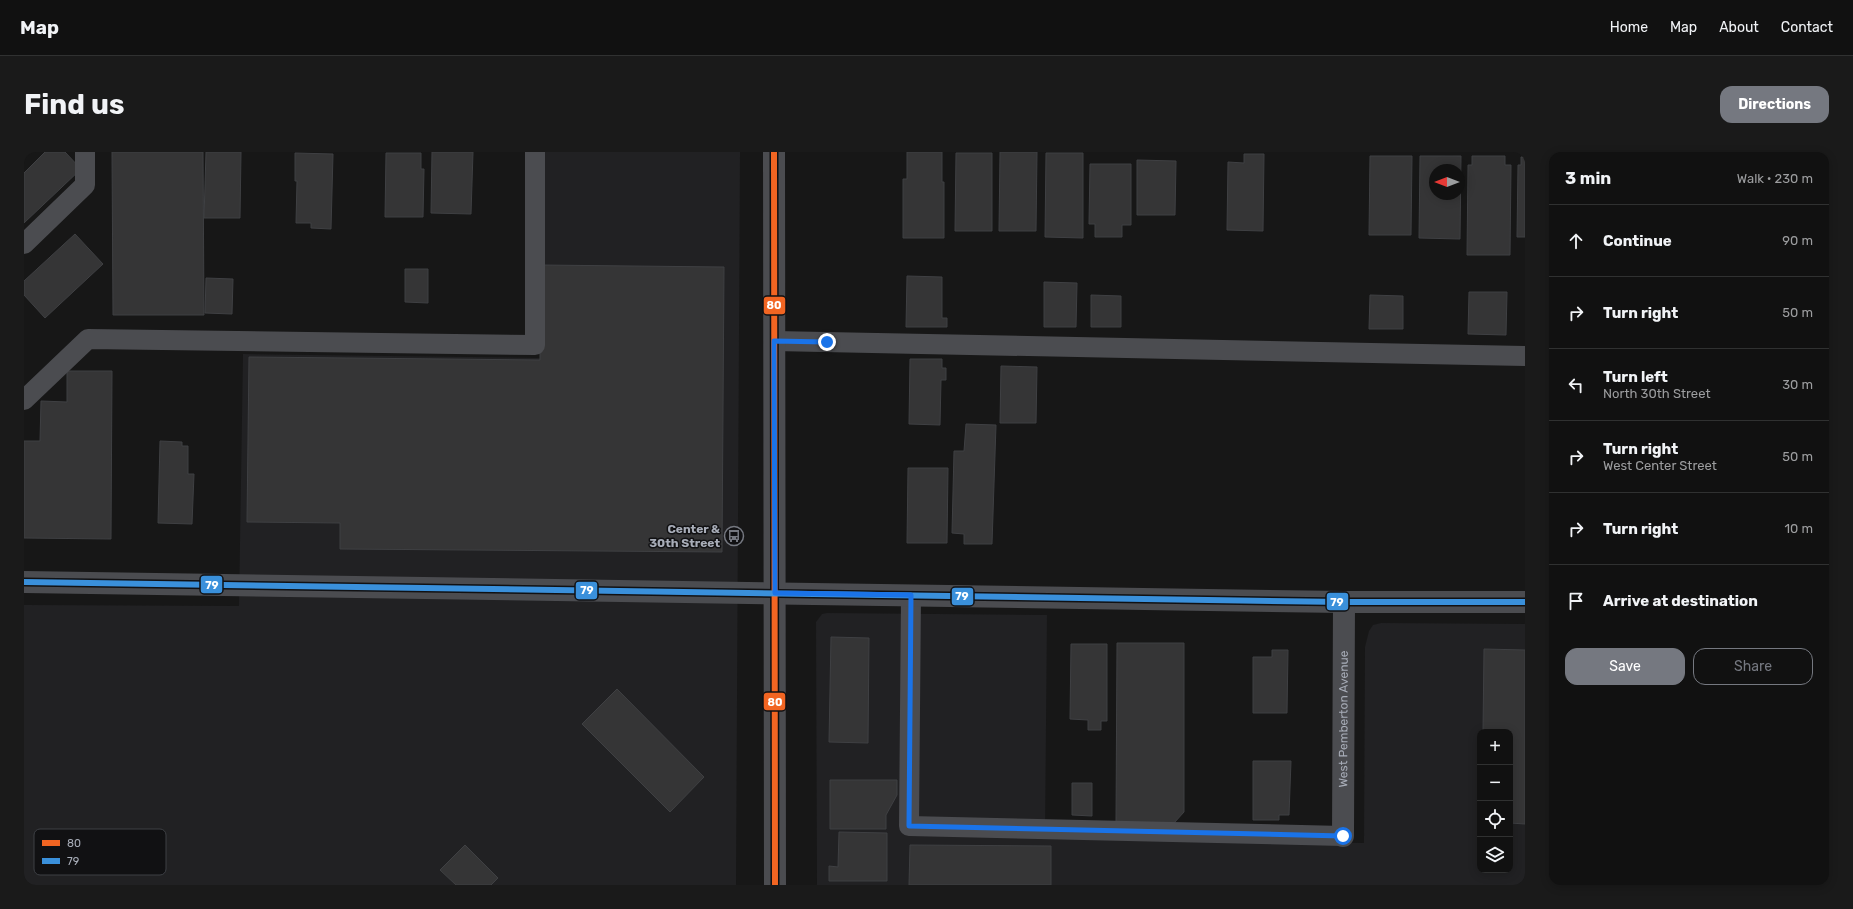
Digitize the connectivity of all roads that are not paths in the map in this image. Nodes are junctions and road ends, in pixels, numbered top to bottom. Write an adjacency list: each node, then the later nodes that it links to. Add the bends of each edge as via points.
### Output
1 (85, 152): 4 (lane, via 85,185)
2 (534, 152): 7 (lane, via 534,345 88,339)
3 (774, 152): 5 (street)
4 (24, 244)
5 (774, 341): 6 (lane); 9 (street)
6 (1525, 356)
7 (24, 400)
8 (24, 582): 9 (street)
9 (775, 593): 10 (street); 14 (street)
10 (911, 595): 11 (street); 13 (lane, via 909,826)
11 (1344, 602): 12 (street); 13 (street, West Pemberton Avenue)
12 (1525, 602)
13 (1343, 836)
14 (775, 885)

